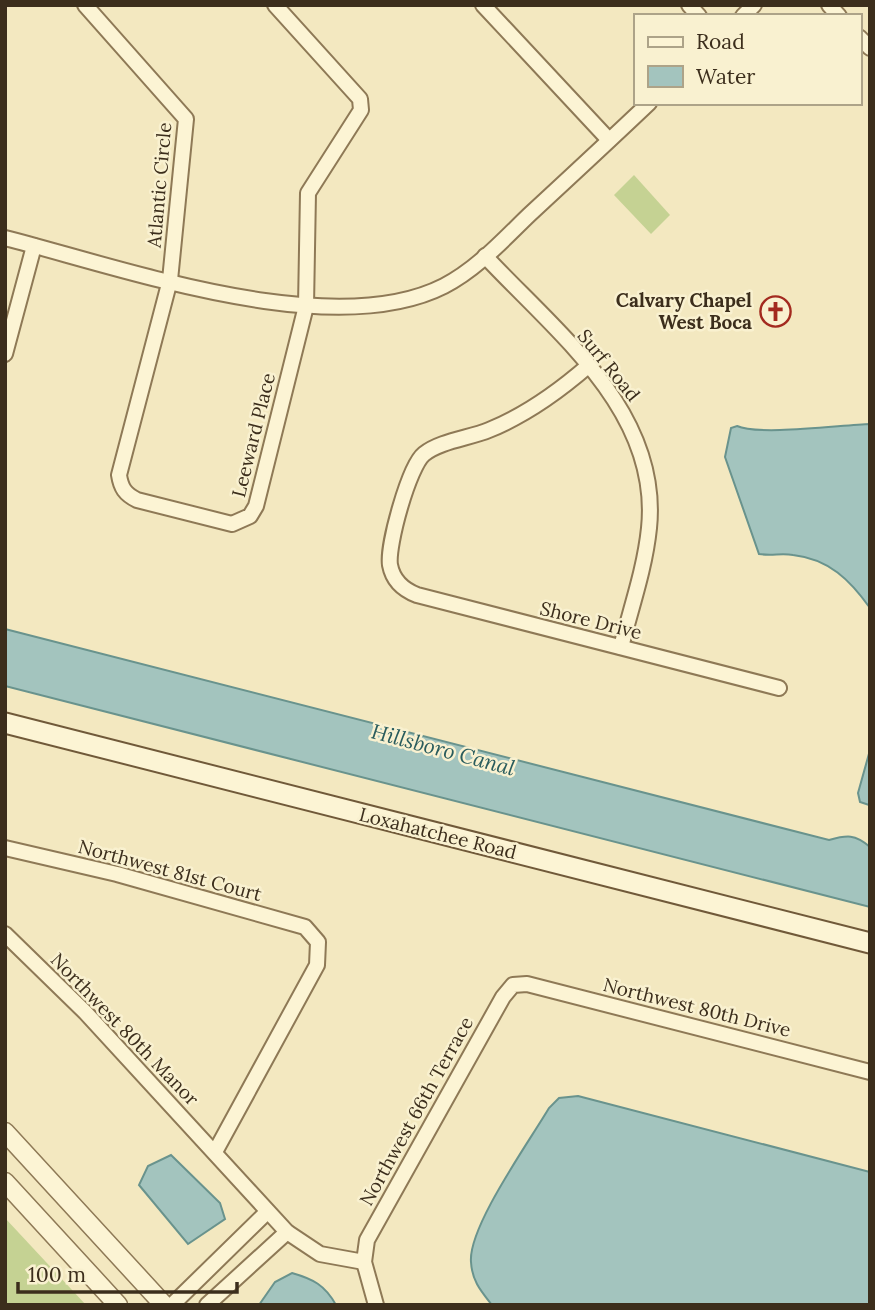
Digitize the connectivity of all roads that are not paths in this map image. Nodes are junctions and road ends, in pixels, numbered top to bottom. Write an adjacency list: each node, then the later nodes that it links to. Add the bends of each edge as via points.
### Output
1 (85, 5): 9 (street, Atlantic Circle, via 186,119)
2 (275, 5): 10 (street, via 360,99 361,110 308,193)
3 (483, 5): 5 (street)
4 (647, 105): 5 (street)
5 (610, 140): 8 (street)
6 (5, 238): 7 (street)
7 (34, 246): 9 (street); 11 (street)
8 (485, 256): 10 (street, via 444,285 397,303); 12 (street, Surf Road)
9 (170, 280): 10 (street, via 263,302); 10 (street, Leeward Place, via 119,475 120,486 136,500 232,524 250,516 256,506)
10 (306, 306)
11 (5, 354)
12 (588, 366): 13 (street, Surf Road, via 613,395 632,429 649,491 645,556); 13 (street, Shore Drive, via 513,419 423,455 411,474 390,564 397,581 417,595)
13 (621, 647): 14 (street, Shore Drive)
14 (779, 688)
15 (5, 723): 18 (main road, Loxahatchee Road)
16 (5, 848): 22 (street, Northwest 81st Court, via 305,927 318,942 317,965)
17 (5, 934): 22 (street, Northwest 80th Manor, via 85,1012)
18 (870, 943)
19 (513, 985): 20 (street, Northwest 80th Drive, via 527,984); 26 (street, Northwest 66th Terrace, via 383,1207 367,1240)
20 (870, 1072)
21 (5, 1132): 28 (street)
22 (215, 1152): 24 (street, Northwest 80th Manor)
23 (5, 1182): 27 (street)
24 (267, 1212): 25 (street, Northwest 80th Manor); 29 (street)
25 (287, 1232): 26 (street, Northwest 80th Manor, via 320,1254); 30 (street)
26 (364, 1262): 31 (street)
27 (118, 1305)
28 (164, 1305)
29 (172, 1305)
30 (207, 1305)
31 (376, 1305)

